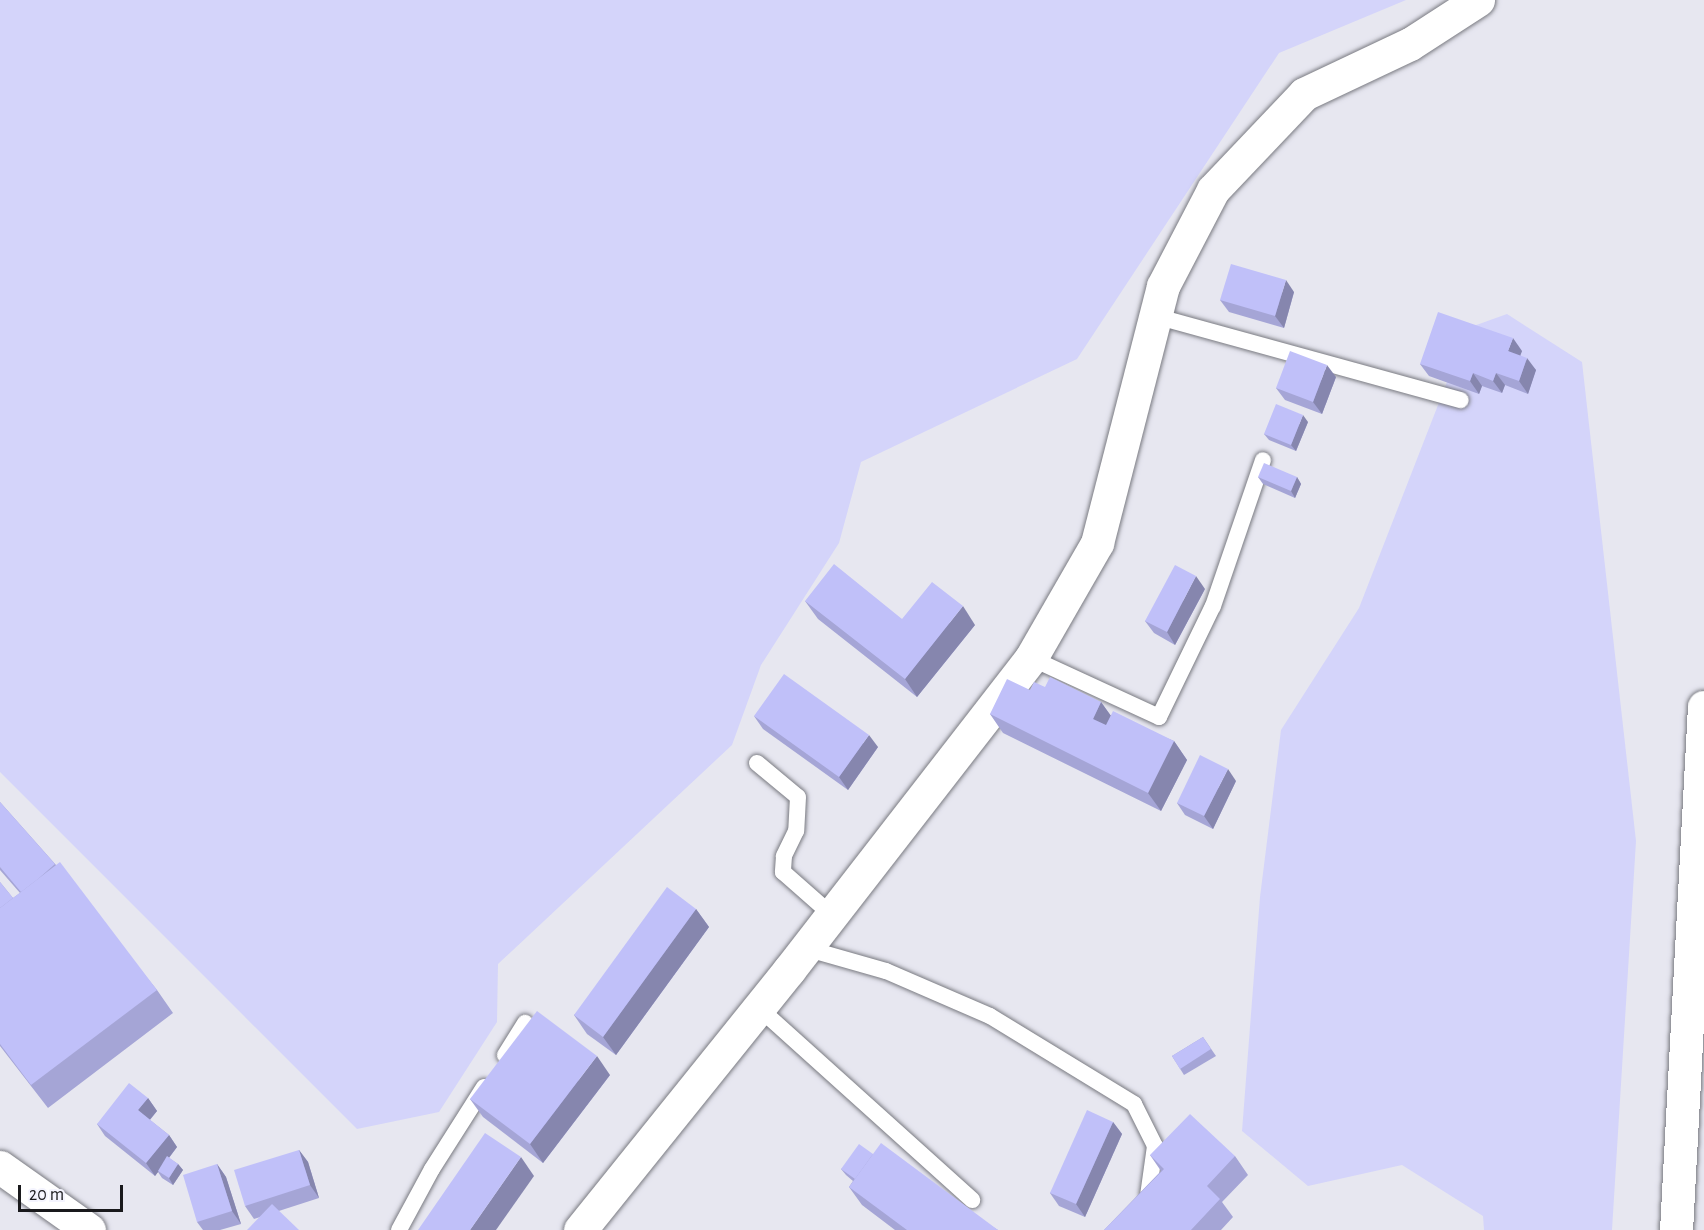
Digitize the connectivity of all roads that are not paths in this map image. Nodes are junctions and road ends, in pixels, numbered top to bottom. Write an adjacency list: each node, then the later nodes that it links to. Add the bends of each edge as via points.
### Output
1 (1478, 0): 2 (main road, via 1410,44 1304,94 1213,190 1163,286)
2 (1155, 316): 3 (lane); 5 (main road, via 1097,543)
3 (1461, 400)
4 (1263, 460): 5 (lane, via 1213,606 1159,717)
5 (1031, 658): 8 (main road)
6 (1704, 707): 18 (main road)
7 (758, 763): 8 (lane, via 798,797 796,831 784,856 783,872)
8 (832, 915): 9 (main road)
9 (805, 948): 10 (main road); 13 (lane, via 886,971 990,1016 1134,1104 1155,1146)
10 (759, 1008): 14 (lane); 17 (main road)
11 (525, 1023): 16 (lane, via 432,1169)
12 (0, 1167): 15 (main road)
13 (1148, 1196)
14 (972, 1200)
15 (89, 1230)
16 (399, 1230)
17 (580, 1230)
18 (1676, 1230)

